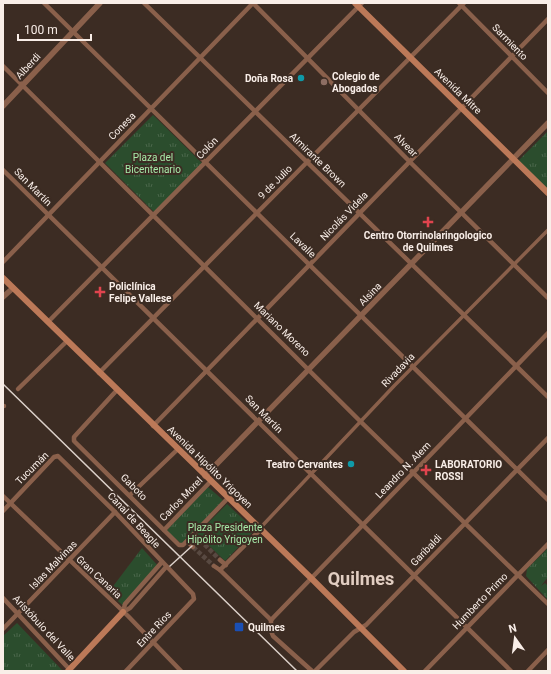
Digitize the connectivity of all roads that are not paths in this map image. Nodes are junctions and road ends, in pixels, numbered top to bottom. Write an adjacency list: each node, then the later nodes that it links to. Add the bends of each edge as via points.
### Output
1 (44, 3): 8 (street, Lavalle)
2 (100, 3): 8 (street, Alberdi)
3 (144, 3): 12 (street, Almirante Brown)
4 (253, 3): 10 (street, Alvear); 12 (street, Conesa)
5 (358, 4): 10 (street, Colón); 11 (main road, Avenida Mitre)
6 (462, 4): 9 (street, Sarmiento); 11 (street, 9 de Julio)
7 (548, 19): 9 (street, Nicolás Videla)
8 (73, 32): 14 (street, Alberdi); 18 (street, Lavalle)
9 (512, 57): 15 (street, Sarmiento); 17 (street, Nicolás Videla)
10 (307, 58): 19 (street, Alvear); 20 (street, Colón)
11 (410, 58): 17 (main road, Avenida Mitre); 19 (street, 9 de Julio)
12 (200, 59): 18 (street, Conesa); 20 (street, Almirante Brown)
13 (3, 66): 14 (street, Mariano Moreno)
14 (23, 85): 16 (street, Alberdi); 25 (street, Mariano Moreno)
15 (548, 93)
16 (3, 106)
17 (462, 108): 22 (main road, Avenida Mitre); 24 (street, Nicolás Videla)
18 (151, 109): 23 (street, Lavalle); 25 (street, Conesa)
19 (359, 110): 24 (street, Alvear); 26 (street, 9 de Julio)
20 (256, 111): 23 (street, Colón); 26 (street, Almirante Brown)
21 (548, 123): 22 (street, Alsina)
22 (514, 159): 28 (main road, Avenida Mitre); 29 (street, Alsina)
23 (206, 162): 30 (street, Lavalle); 33 (street, Colón)
24 (410, 162): 29 (street, Alvear); 31 (street, Nicolás Videla)
25 (99, 163): 32 (street, Conesa); 33 (street, Mariano Moreno)
26 (307, 163): 30 (street, 9 de Julio); 31 (street, Almirante Brown)
27 (3, 170): 32 (street, San Martín)
28 (548, 193)
29 (462, 212): 36 (street, Alvear); 38 (street, Alsina)
30 (258, 213): 37 (street, Lavalle); 39 (street, 9 de Julio)
31 (360, 213): 37 (street, Nicolás Videla); 38 (street, Almirante Brown)
32 (48, 215): 35 (street, Conesa); 40 (street, San Martín)
33 (154, 216): 39 (street, Mariano Moreno); 40 (street, Colón)
34 (548, 230): 36 (street, Rivadavia)
35 (3, 262)
36 (514, 263): 44 (street, Alvear); 45 (street, Rivadavia)
37 (310, 264): 46 (street, Lavalle); 48 (street, Nicolás Videla)
38 (412, 264): 45 (street, Almirante Brown); 46 (street, Alsina)
39 (205, 266): 47 (street, 9 de Julio); 48 (street, Mariano Moreno)
40 (102, 268): 47 (street, San Martín); 49 (street, Colón)
41 (3, 278): 42 (main road, Avenida Hipólito Yrigoyen)
42 (13, 288): 43 (street); 49 (main road, Avenida Hipólito Yrigoyen)
43 (3, 297)
44 (548, 298)
45 (463, 315): 52 (street, Almirante Brown); 53 (street, Rivadavia)
46 (362, 316): 53 (street, Lavalle); 54 (street, Alsina)
47 (153, 318): 55 (street, San Martín); 56 (street, 9 de Julio)
48 (258, 318): 54 (street, Mariano Moreno); 55 (street, Nicolás Videla)
49 (48, 322): 51 (main road, Avenida Hipólito Yrigoyen)
50 (548, 333): 52 (street, Leandro N. Alem)
51 (66, 341): 56 (main road, Avenida Hipólito Yrigoyen); 57 (street)
52 (516, 365): 59 (street, Almirante Brown); 60 (street, Leandro N. Alem)
53 (412, 367): 60 (street, Lavalle); 62 (street, Rivadavia)
54 (310, 369): 61 (street, Alsina); 62 (street, Mariano Moreno)
55 (206, 371): 61 (street, San Martín); 63 (street, Nicolás Videla)
56 (99, 373): 58 (main road, Avenida Hipólito Yrigoyen)
57 (18, 389)
58 (117, 390): 63 (main road, Avenida Hipólito Yrigoyen); 73 (street, Gaboto, via 74,437 74,441)
59 (548, 397)
60 (464, 420): 67 (street, Lavalle); 68 (street, Leandro N. Alem)
61 (258, 421): 69 (street, San Martín); 70 (street, Alsina)
62 (361, 422): 68 (street, Mariano Moreno); 69 (street, Rivadavia)
63 (153, 426): 65 (main road, Avenida Hipólito Yrigoyen)
64 (548, 438): 67 (street, Garibaldi)
65 (178, 449): 70 (main road, Avenida Hipólito Yrigoyen); 73 (street)
66 (58, 456): 76 (street, Tucumán, via 54,457); 78 (street, Canal de Beagle)
67 (518, 470): 75 (street, Lavalle); 79 (street, Garibaldi)
68 (413, 472): 79 (street, Mariano Moreno); 80 (street, Leandro N. Alem)
69 (312, 474): 80 (street, San Martín); 81 (street, Rivadavia)
70 (205, 476): 71 (main road, Avenida Hipólito Yrigoyen)
71 (210, 481): 74 (main road, Avenida Hipólito Yrigoyen); 82 (street, Carlos Morel)
72 (3, 496): 76 (street, Gran Canaria)
73 (130, 496): 82 (street, Gaboto)
74 (228, 498): 81 (main road, Avenida Hipólito Yrigoyen); 83 (street)
75 (548, 500)
76 (10, 503): 77 (street, Tucumán); 89 (street, Gran Canaria)
77 (3, 511)
78 (115, 512): 89 (street, Islas Malvinas); 90 (street, Canal de Beagle)
79 (465, 523): 95 (street, Mariano Moreno); 96 (street, Garibaldi)
80 (364, 524): 96 (street, San Martín); 97 (street, Leandro N. Alem)
81 (261, 527): 91 (street, Rivadavia); 97 (main road, Avenida Hipólito Yrigoyen)
82 (164, 530): 85 (street, Gaboto, via 181,546)
83 (194, 535): 84 (street); 85 (street)
84 (200, 540)
85 (187, 541): 87 (street)
86 (548, 544): 95 (street, Humberto Primo)
87 (193, 547)
88 (220, 560): 91 (street)
89 (69, 561): 101 (street, Gran Canaria); 102 (street, Islas Malvinas)
90 (162, 562): 93 (street, Canal de Beagle); 101 (street, via 125,604)
91 (226, 565): 94 (street, Rivadavia)
92 (214, 566): 94 (street)
93 (166, 567): 99 (street, Canal de Beagle, via 193,594); 101 (street, via 130,608)
94 (220, 570): 103 (street)
95 (518, 575): 100 (street, Mariano Moreno); 104 (street, Humberto Primo)
96 (414, 576): 104 (street, San Martín); 105 (street, Garibaldi)
97 (312, 579): 103 (street, Leandro N. Alem); 105 (main road, Avenida Hipólito Yrigoyen)
98 (3, 598): 102 (street, Aristóbulo del Valle)
99 (194, 599): 107 (street, Entre Ríos)
100 (548, 604)
101 (123, 612): 107 (street, Gran Canaria); 109 (main road)
102 (18, 614): 106 (street, Islas Malvinas); 109 (street, Aristóbulo del Valle)
103 (272, 620): 112 (street, via 270,631 273,636)
104 (467, 627): 114 (street, Humberto Primo); 115 (street, San Martín)
105 (361, 628): 112 (street, Garibaldi); 113 (main road, Avenida Hipólito Yrigoyen)
106 (3, 629)
107 (153, 643): 110 (street, Entre Ríos); 111 (street, Gran Canaria)
108 (548, 650): 116 (street)
109 (70, 670)
110 (126, 671)
111 (181, 671)
112 (313, 671)
113 (404, 671)
114 (425, 671)
115 (512, 671)
116 (528, 671)

